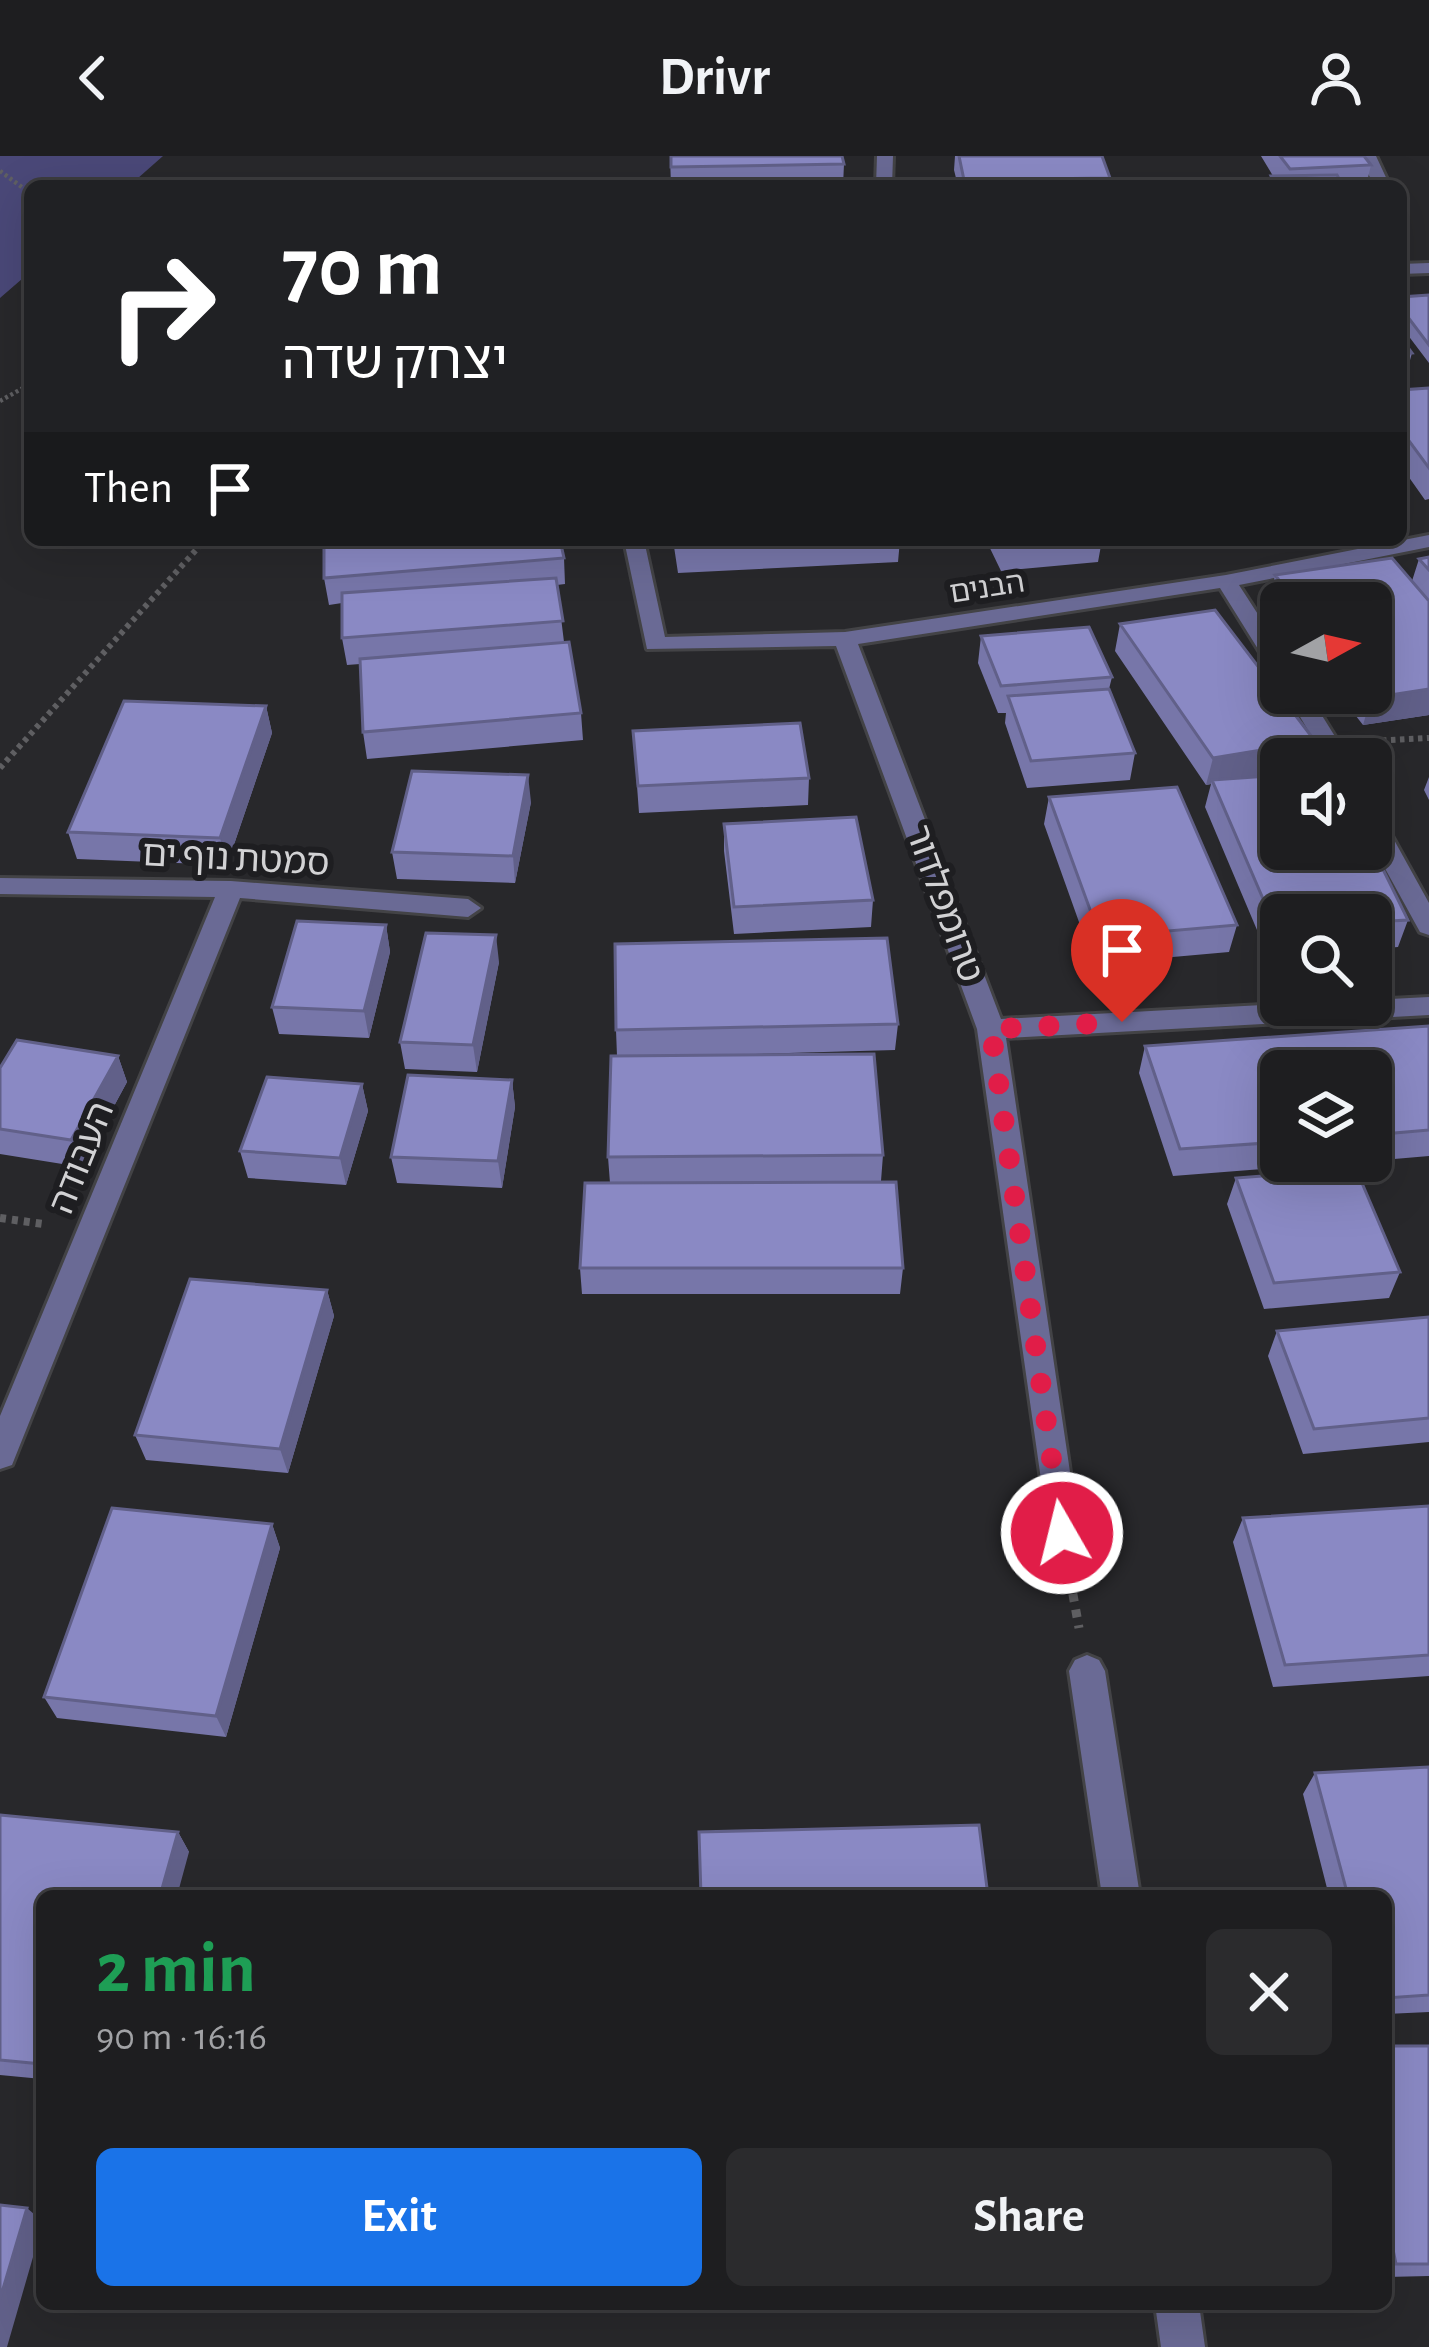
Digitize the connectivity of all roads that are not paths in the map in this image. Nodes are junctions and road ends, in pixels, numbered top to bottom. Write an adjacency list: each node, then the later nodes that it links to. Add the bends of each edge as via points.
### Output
1 (635, 546): 5 (street, הבנים, via 655,644)
2 (1404, 546): 3 (street, הבנים)
3 (1226, 581): 4 (street); 5 (street, הבנים)
4 (1260, 635)
5 (845, 640): 12 (street, טרומפלדור)
6 (1392, 858): 10 (street)
7 (0, 886): 8 (street, סמטת נוף ים)
8 (231, 889): 9 (street, סמטת נוף ים); 13 (street, העבודה)
9 (468, 908)
10 (1429, 926)
11 (1429, 1006): 12 (street)
12 (991, 1029): 14 (street, טרומפלדור)
13 (0, 1455)
14 (1062, 1533)
15 (1087, 1671): 16 (street)
16 (1120, 1890)
17 (1178, 2310): 18 (street)
18 (1183, 2347)

